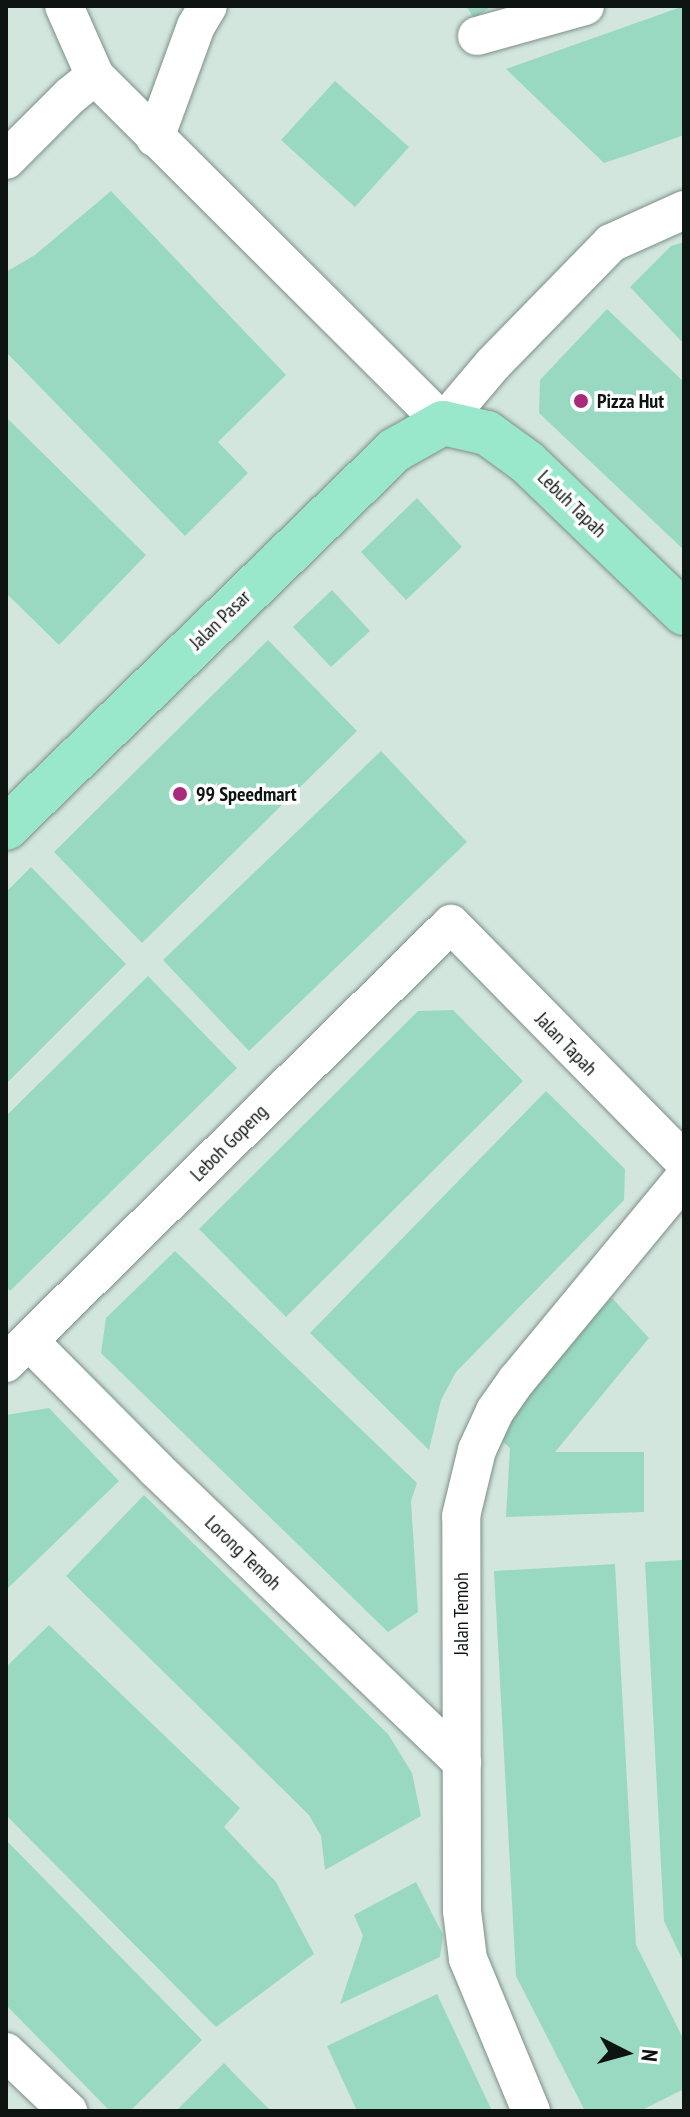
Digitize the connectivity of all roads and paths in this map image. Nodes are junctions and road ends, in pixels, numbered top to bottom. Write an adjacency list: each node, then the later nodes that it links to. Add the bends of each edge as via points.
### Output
1 (64, 6): 5 (street)
2 (208, 6): 6 (street)
3 (585, 6): 4 (street)
4 (477, 36)
5 (95, 76): 6 (street); 7 (street)
6 (155, 138): 9 (street)
7 (6, 160)
8 (684, 210): 9 (street, via 611,243)
9 (443, 423): 10 (highway, Lebuh Tapah, via 487,433 527,462); 11 (highway, Jalan Pasar, via 395,450)
10 (684, 613)
11 (6, 828)
12 (451, 924): 13 (street, Jalan Tapah); 15 (street, Leboh Gopeng)
13 (684, 1161)
14 (684, 1178): 16 (street, Jalan Temoh, via 517,1380 477,1450 461,1516)
15 (17, 1352): 16 (street, Lorong Temoh, via 156,1469)
16 (462, 1762): 19 (street, Jalan Temoh, via 459,1845 468,1959)
17 (6, 2052): 18 (street)
18 (68, 2111)
19 (531, 2111)

